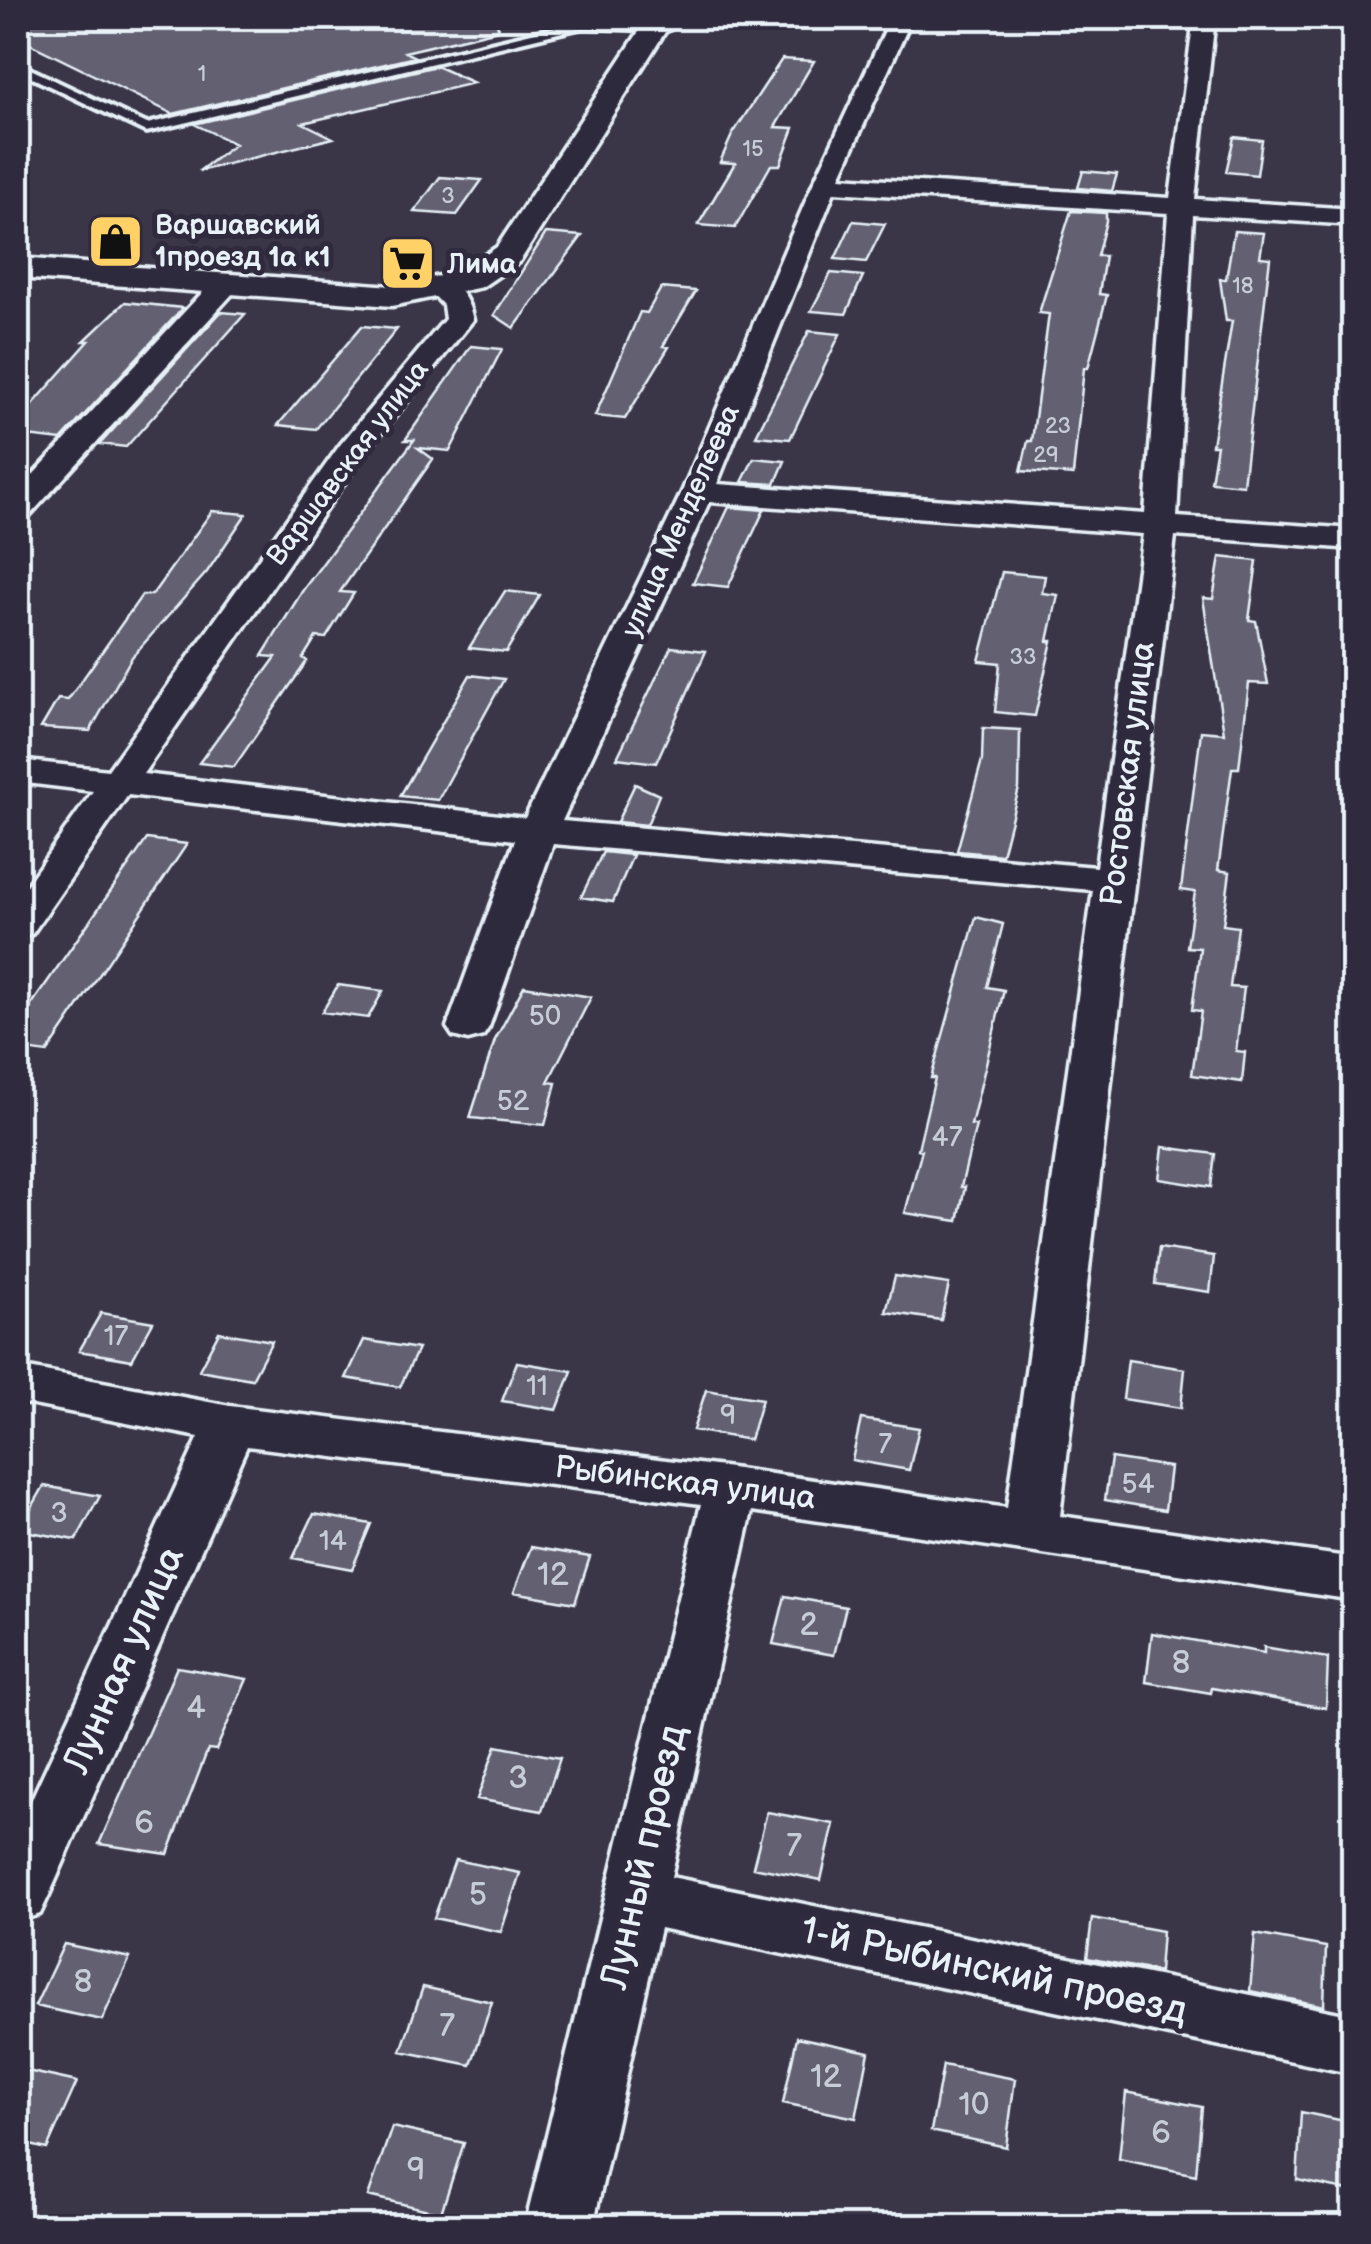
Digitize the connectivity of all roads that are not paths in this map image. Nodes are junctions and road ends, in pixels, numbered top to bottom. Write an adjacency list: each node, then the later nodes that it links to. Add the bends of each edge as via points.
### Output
1 (902, 18): 5 (street, улица Менделеева)
2 (1205, 18): 6 (street, Ростовская улица)
3 (666, 22): 4 (lane, via 583,24 146,128); 10 (main road, via 509,254 470,280)
4 (18, 67)
5 (825, 184): 6 (street); 11 (street, улица Менделеева)
6 (1181, 208): 7 (street); 13 (street, Ростовская улица)
7 (1354, 217)
8 (18, 268): 9 (main road)
9 (226, 285): 10 (main road, via 392,296); 12 (street)
10 (440, 288): 16 (street, Варшавская улица, via 456,303 458,320 351,451)
11 (698, 492): 13 (street); 17 (street, улица Менделеева)
12 (18, 509)
13 (1160, 526): 14 (street); 18 (street, Ростовская улица)
14 (1354, 539)
15 (18, 771): 16 (street)
16 (116, 782): 17 (street); 19 (street, Варшавская улица)
17 (538, 831): 18 (street); 20 (street, улица Менделеева)
18 (1114, 880): 24 (street, Ростовская улица)
19 (18, 924)
20 (468, 1027)
21 (18, 1384): 22 (street, Рыбинская улица)
22 (230, 1426): 23 (street, Рыбинская улица); 26 (street, Лунная улица)
23 (732, 1488): 24 (street, Рыбинская улица); 27 (street, Лунный проезд)
24 (1031, 1530): 25 (street, Рыбинская улица)
25 (1354, 1579)
26 (18, 1896)
27 (634, 1896): 28 (street, 1-й Рыбинский проезд); 29 (street, Лунный проезд)
28 (1354, 2046)
29 (559, 2226)

